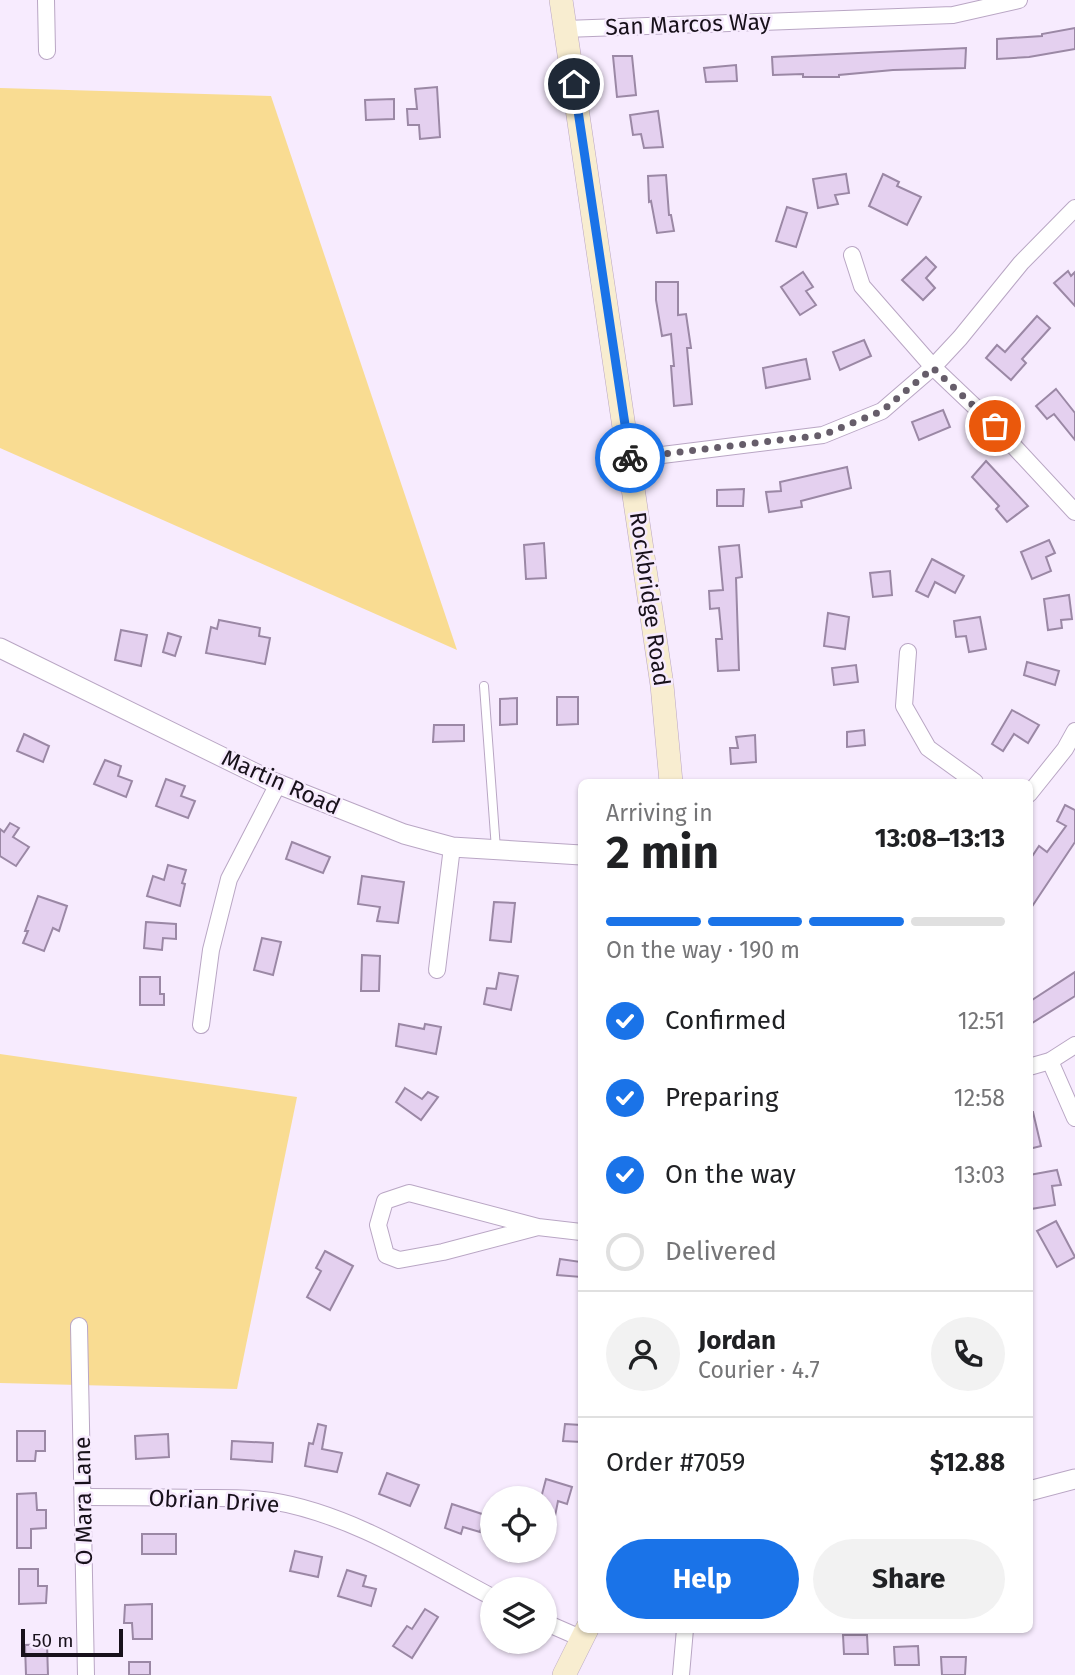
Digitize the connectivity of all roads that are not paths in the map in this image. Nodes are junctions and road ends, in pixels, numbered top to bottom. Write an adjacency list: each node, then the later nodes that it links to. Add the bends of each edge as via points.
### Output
1 (46, 0): 6 (street)
2 (561, 0): 5 (main road, Rockbridge Road)
3 (1019, 0): 4 (street, San Marcos Way, via 953,15)
4 (879, 8): 5 (street, San Marcos Way)
5 (565, 30): 10 (main road, Rockbridge Road)
6 (47, 51)
7 (1075, 208): 9 (street, via 1021,262)
8 (852, 255): 9 (street, via 862,286)
9 (933, 368): 10 (street, via 882,411 823,435); 11 (street)
10 (630, 458): 16 (main road, Rockbridge Road)
11 (1075, 512)
12 (0, 648): 18 (street, Martin Road)
13 (908, 652): 17 (street, via 904,706 928,748)
14 (484, 687): 21 (lane)
15 (1075, 731): 19 (street)
16 (671, 779)
17 (971, 779)
18 (278, 784): 20 (street, Martin Road, via 404,834); 24 (street, via 229,879 211,950)
19 (1033, 789)
20 (452, 847): 21 (street, Martin Road); 23 (street)
21 (496, 849): 22 (street, Martin Road)
22 (578, 856)
23 (437, 970)
24 (201, 1025)
25 (1075, 1045): 26 (street)
26 (1050, 1061): 27 (street); 28 (street)
27 (1033, 1066)
28 (1075, 1118)
29 (538, 1227): 29 (street, via 409,1193 384,1201 378,1224 386,1255 399,1260); 30 (street)
30 (578, 1232)
31 (79, 1326): 34 (street, O Mara Lane)
32 (1075, 1479): 33 (street)
33 (1033, 1490)
34 (84, 1497): 35 (street, Obrian Drive, via 272,1501 340,1520); 40 (street, O Mara Lane)
35 (480, 1591)
36 (557, 1626): 37 (street)
37 (578, 1632)
38 (685, 1633): 42 (street)
39 (585, 1634): 41 (main road)
40 (86, 1675)
41 (564, 1675)
42 (681, 1675)

